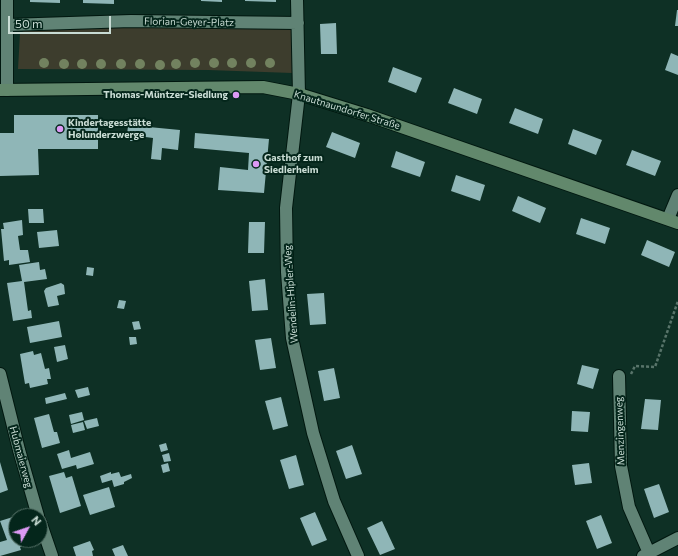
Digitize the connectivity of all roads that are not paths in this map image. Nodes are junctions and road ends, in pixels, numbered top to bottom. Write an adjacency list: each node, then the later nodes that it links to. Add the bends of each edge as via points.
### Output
1 (7, 0): 4 (street)
2 (297, 0): 3 (street, Wendelin-Hipler-Weg)
3 (298, 23): 4 (street, Florian-Geyer-Platz, via 131,21); 6 (street, Wendelin-Hipler-Weg)
4 (8, 25): 5 (street)
5 (4, 90): 6 (main road, Knautnaundorfer Straße, via 263,87)
6 (299, 94): 8 (main road, Knautnaundorfer Straße); 16 (street, Wendelin-Hipler-Weg, via 286,208 292,338 313,432 334,502)
7 (678, 195): 8 (street)
8 (673, 221)
9 (0, 374): 11 (street, Hubmaierweg)
10 (619, 376): 14 (street, Menzingenweg, via 621,466 629,508)
11 (36, 508)
12 (678, 538): 14 (street, Menzingenweg)
13 (48, 544): 15 (street)
14 (646, 554)
15 (52, 556)
16 (358, 556)

